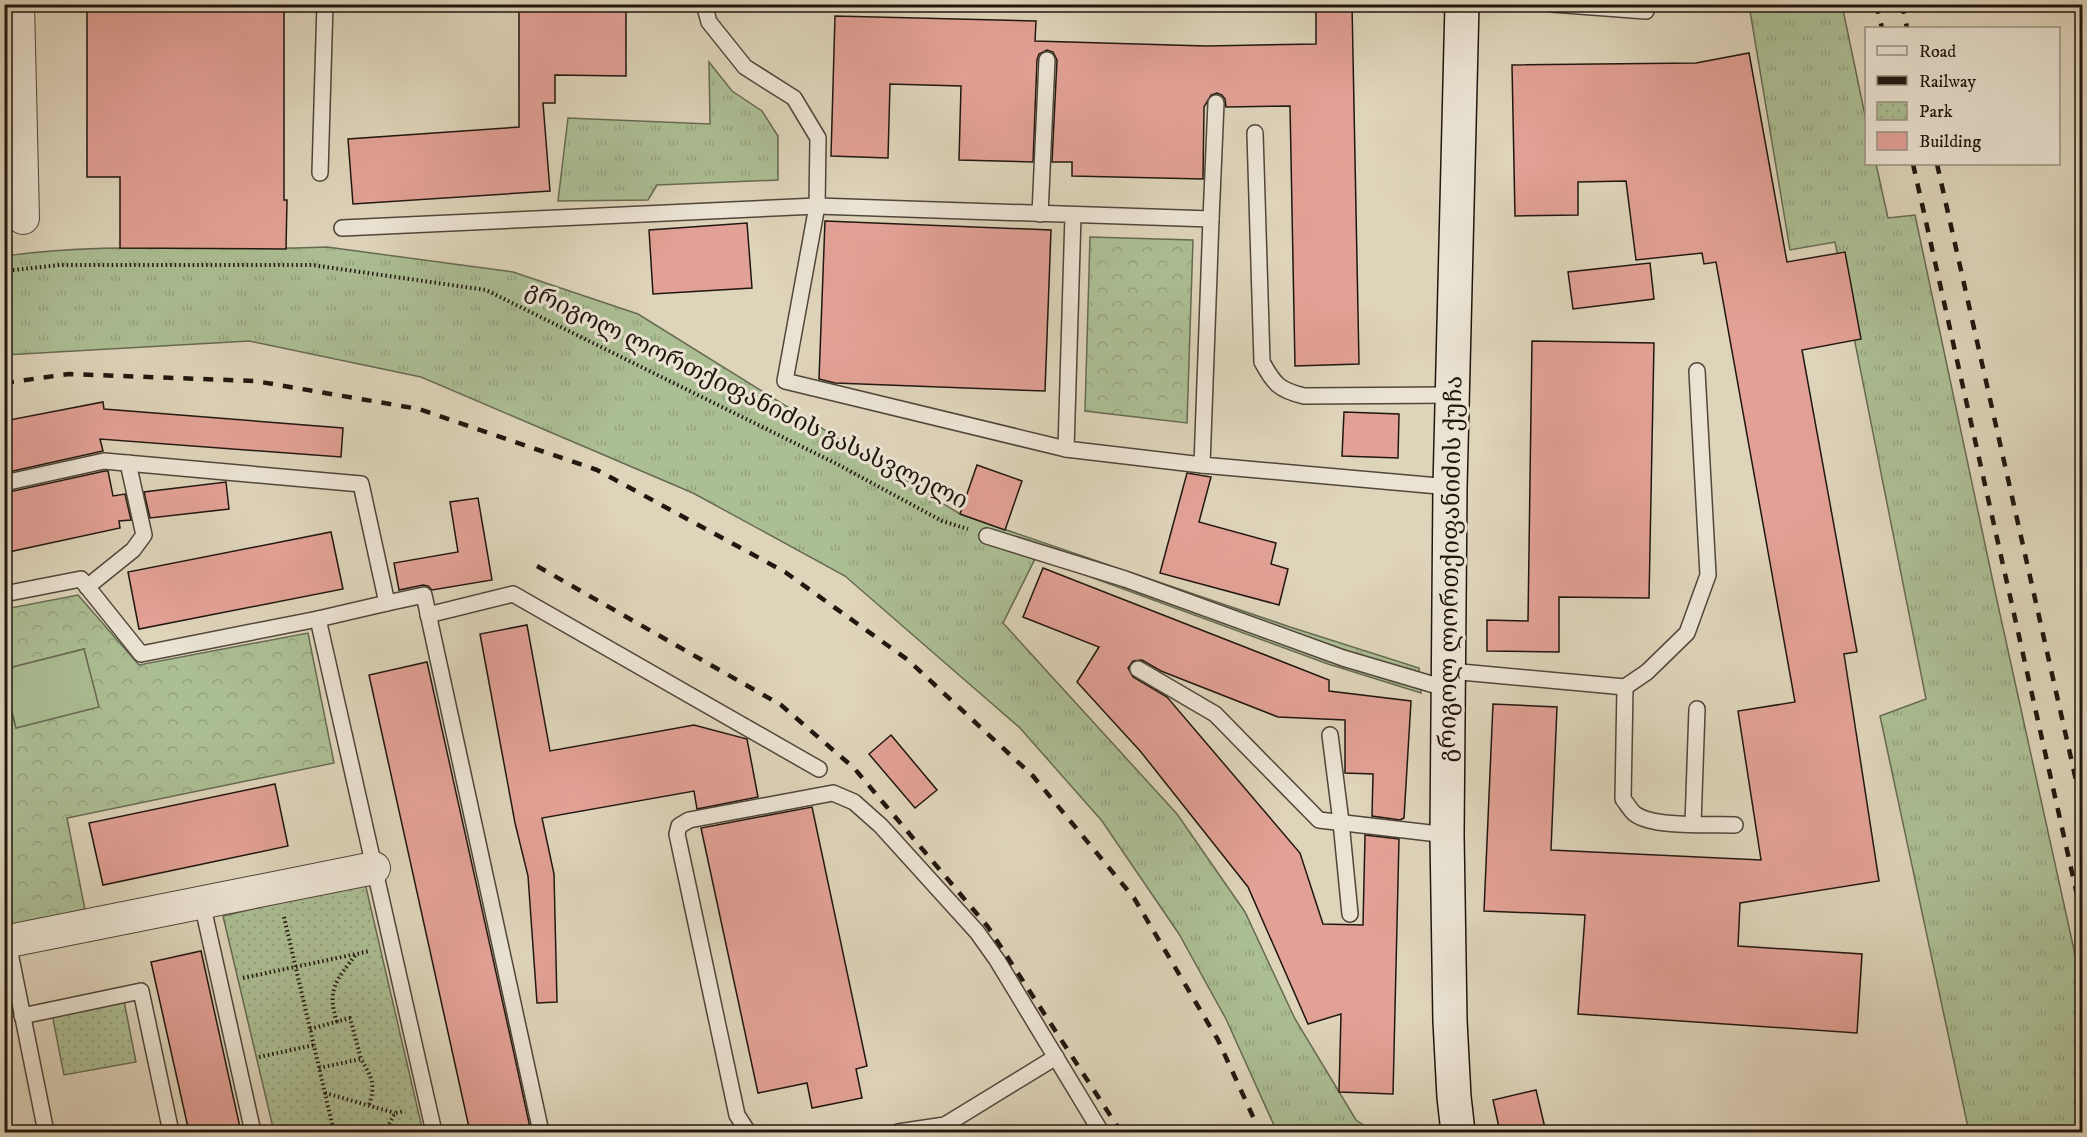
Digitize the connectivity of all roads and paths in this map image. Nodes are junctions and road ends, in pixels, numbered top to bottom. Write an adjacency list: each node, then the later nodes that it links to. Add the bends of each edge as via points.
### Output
1 (18, 4): 15 (street)
2 (325, 4): 10 (lane)
3 (704, 4): 11 (lane, via 709,22 745,66 794,98 818,138)
4 (1462, 4): 19 (street, გრიგოლ ლორთქიფანიძის ქუჩა)
5 (1552, 4): 6 (lane, via 1646,11)
6 (1648, 4)
7 (1047, 60): 12 (lane)
8 (1216, 103): 14 (lane)
9 (1255, 133): 19 (lane, via 1262,362 1272,380 1286,392 1304,396)
10 (320, 173)
11 (817, 206): 12 (lane); 16 (lane); 20 (lane, via 785,381)
12 (1040, 214): 13 (lane)
13 (1073, 215): 14 (lane); 20 (lane)
14 (1211, 219): 22 (lane)
15 (11, 222)
16 (342, 228)
17 (4, 271): 25 (path, გრიგოლ ლორთქიფანიძის გასასვლელი, via 60,265 312,265 486,290 835,463 942,521)
18 (1697, 371): 33 (lane, via 1708,575 1687,633 1647,672)
19 (1452, 395): 24 (street, გრიგოლ ლორთქიფანიძის ქუჩა)
20 (1066, 448): 22 (lane)
21 (128, 463): 23 (lane, via 104,461); 26 (lane, via 144,536 134,550); 28 (lane, via 361,484)
22 (1202, 465): 24 (lane)
23 (4, 483)
24 (1450, 487): 32 (street, გრიგოლ ლორთქიფანიძის ქუჩა)
25 (987, 536): 32 (lane, გრიგოლ ლორთქიფანიძის გასასვლელი, via 1125,579 1343,658)
26 (87, 587): 27 (lane, via 81,579); 30 (lane, via 141,654)
27 (4, 594)
28 (387, 603): 29 (lane, via 424,595); 30 (lane)
29 (428, 615): 36 (lane, via 513,594); 68 (lane)
30 (318, 619): 41 (lane)
31 (1138, 669): 37 (lane, via 1215,714 1319,820)
32 (1449, 680): 33 (lane, გრიგოლ ლორთქიფანიძის გასასვლელი); 40 (street, გრიგოლ ლორთქიფანიძის ქუჩა)
33 (1625, 687): 38 (lane, via 1623,799 1635,814 1648,821)
34 (1697, 709): 38 (lane)
35 (1329, 735): 37 (lane)
36 (819, 769)
37 (1341, 822): 40 (lane); 44 (lane)
38 (1693, 824): 39 (lane)
39 (1736, 825)
40 (1447, 835): 72 (street, გრიგოლ ლორთქიფანიძის ქუჩა, via 1450,1021)
41 (374, 868): 42 (street); 46 (lane)
42 (278, 887): 43 (street); 48 (path)
43 (202, 903): 45 (street); 49 (lane)
44 (1350, 914)
45 (6, 936): 50 (lane)
46 (392, 946): 47 (path); 60 (lane)
47 (356, 954): 48 (path); 51 (path, via 332,990)
48 (296, 967): 49 (path); 52 (path)
49 (220, 983): 56 (lane)
50 (22, 1016): 62 (lane); 63 (lane, via 141,991)
51 (337, 1022): 52 (path); 55 (path, via 350,1018)
52 (310, 1029): 53 (path)
53 (314, 1045): 56 (path); 57 (path)
54 (1056, 1057): 69 (lane, via 977,932 881,826 854,802 833,793 689,820 679,826 677,834 737,1115); 70 (lane, via 945,1125); 71 (lane)
55 (360, 1059): 57 (path); 59 (path, via 374,1090)
56 (237, 1062): 64 (lane)
57 (319, 1068): 58 (path)
58 (325, 1093): 59 (path); 65 (path)
59 (369, 1106): 61 (path)
60 (428, 1106): 61 (path); 67 (lane)
61 (395, 1113): 66 (path)
62 (46, 1132)
63 (171, 1132)
64 (253, 1132)
65 (334, 1132)
66 (385, 1132)
67 (434, 1132)
68 (541, 1132)
69 (748, 1132)
70 (898, 1132)
71 (1101, 1132)
72 (1458, 1132)

